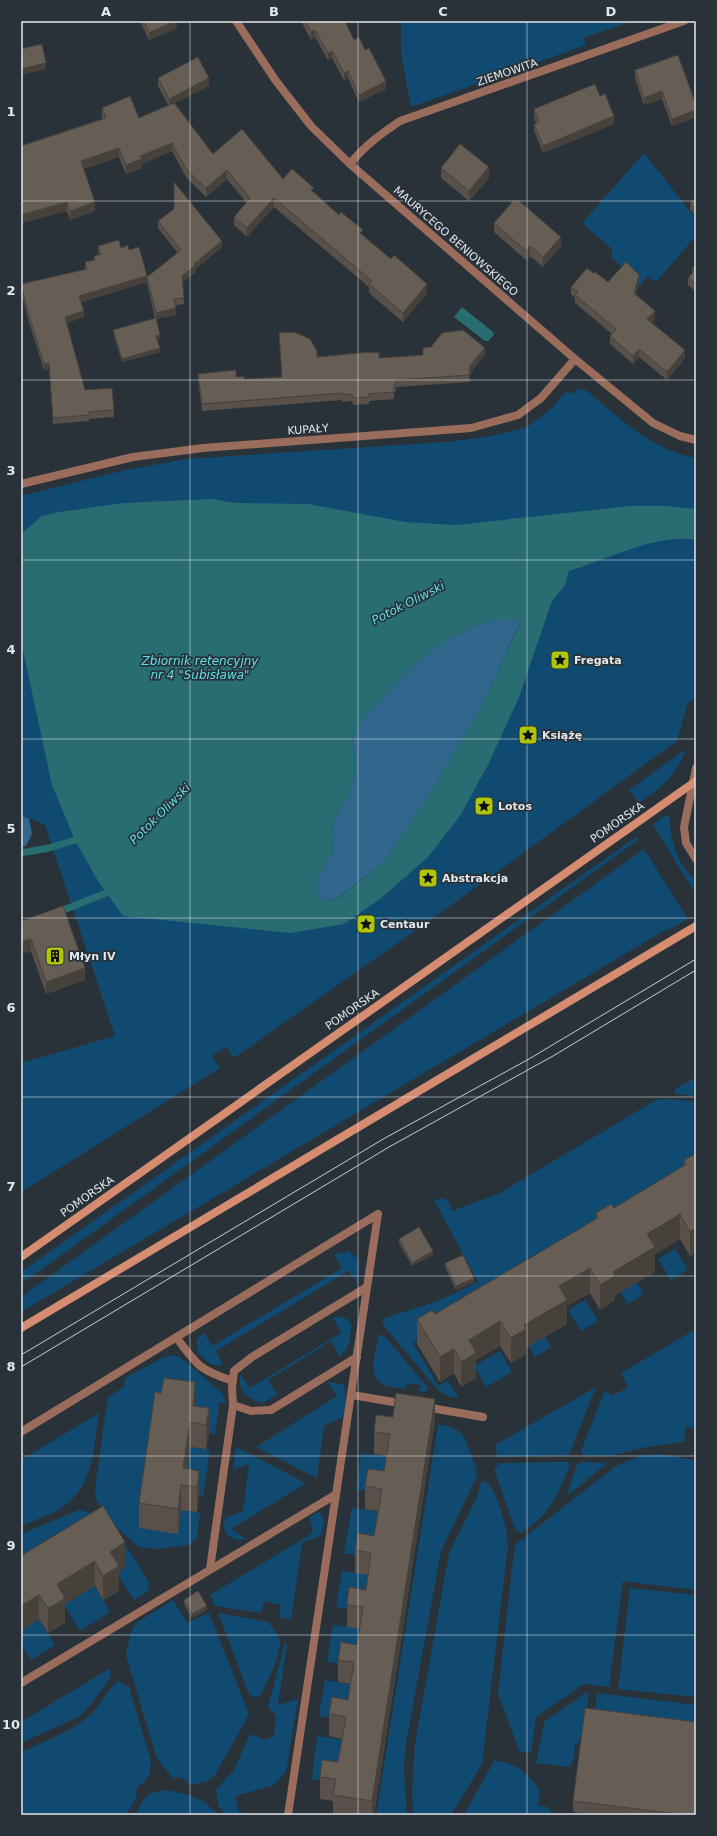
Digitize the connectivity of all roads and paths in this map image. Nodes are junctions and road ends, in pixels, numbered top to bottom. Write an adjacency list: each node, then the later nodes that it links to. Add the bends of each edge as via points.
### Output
1 (236, 21): 3 (street, MAURYCEGO BENIOWSKIEGO, via 276,81 307,120)
2 (684, 21): 3 (street, ZIEMOWITA, via 400,122 374,139)
3 (350, 164): 4 (street, MAURYCEGO BENIOWSKIEGO)
4 (575, 359): 5 (street, MAURYCEGO BENIOWSKIEGO, via 653,423 680,436); 6 (street, KUPAŁY, via 541,398 518,415 471,428 203,448 133,457)
5 (696, 440)
6 (21, 484)
7 (696, 768): 8 (street)
8 (694, 782): 9 (street, via 684,827 686,843); 11 (main road, POMORSKA)
9 (696, 859)
10 (696, 926): 13 (main road)
11 (21, 1257)
12 (367, 1286): 14 (street, via 378,1214); 15 (street); 16 (street, via 252,1357 234,1371)
13 (21, 1328)
14 (176, 1337): 16 (street, via 196,1363 209,1373); 20 (street)
15 (357, 1357): 17 (street); 18 (street, via 271,1410 251,1412)
16 (233, 1381): 18 (street)
17 (352, 1396): 19 (street); 21 (street)
18 (233, 1405): 22 (street)
19 (483, 1417)
20 (21, 1432)
21 (335, 1494): 22 (street); 24 (street)
22 (210, 1569): 23 (street)
23 (21, 1683)
24 (288, 1815)

